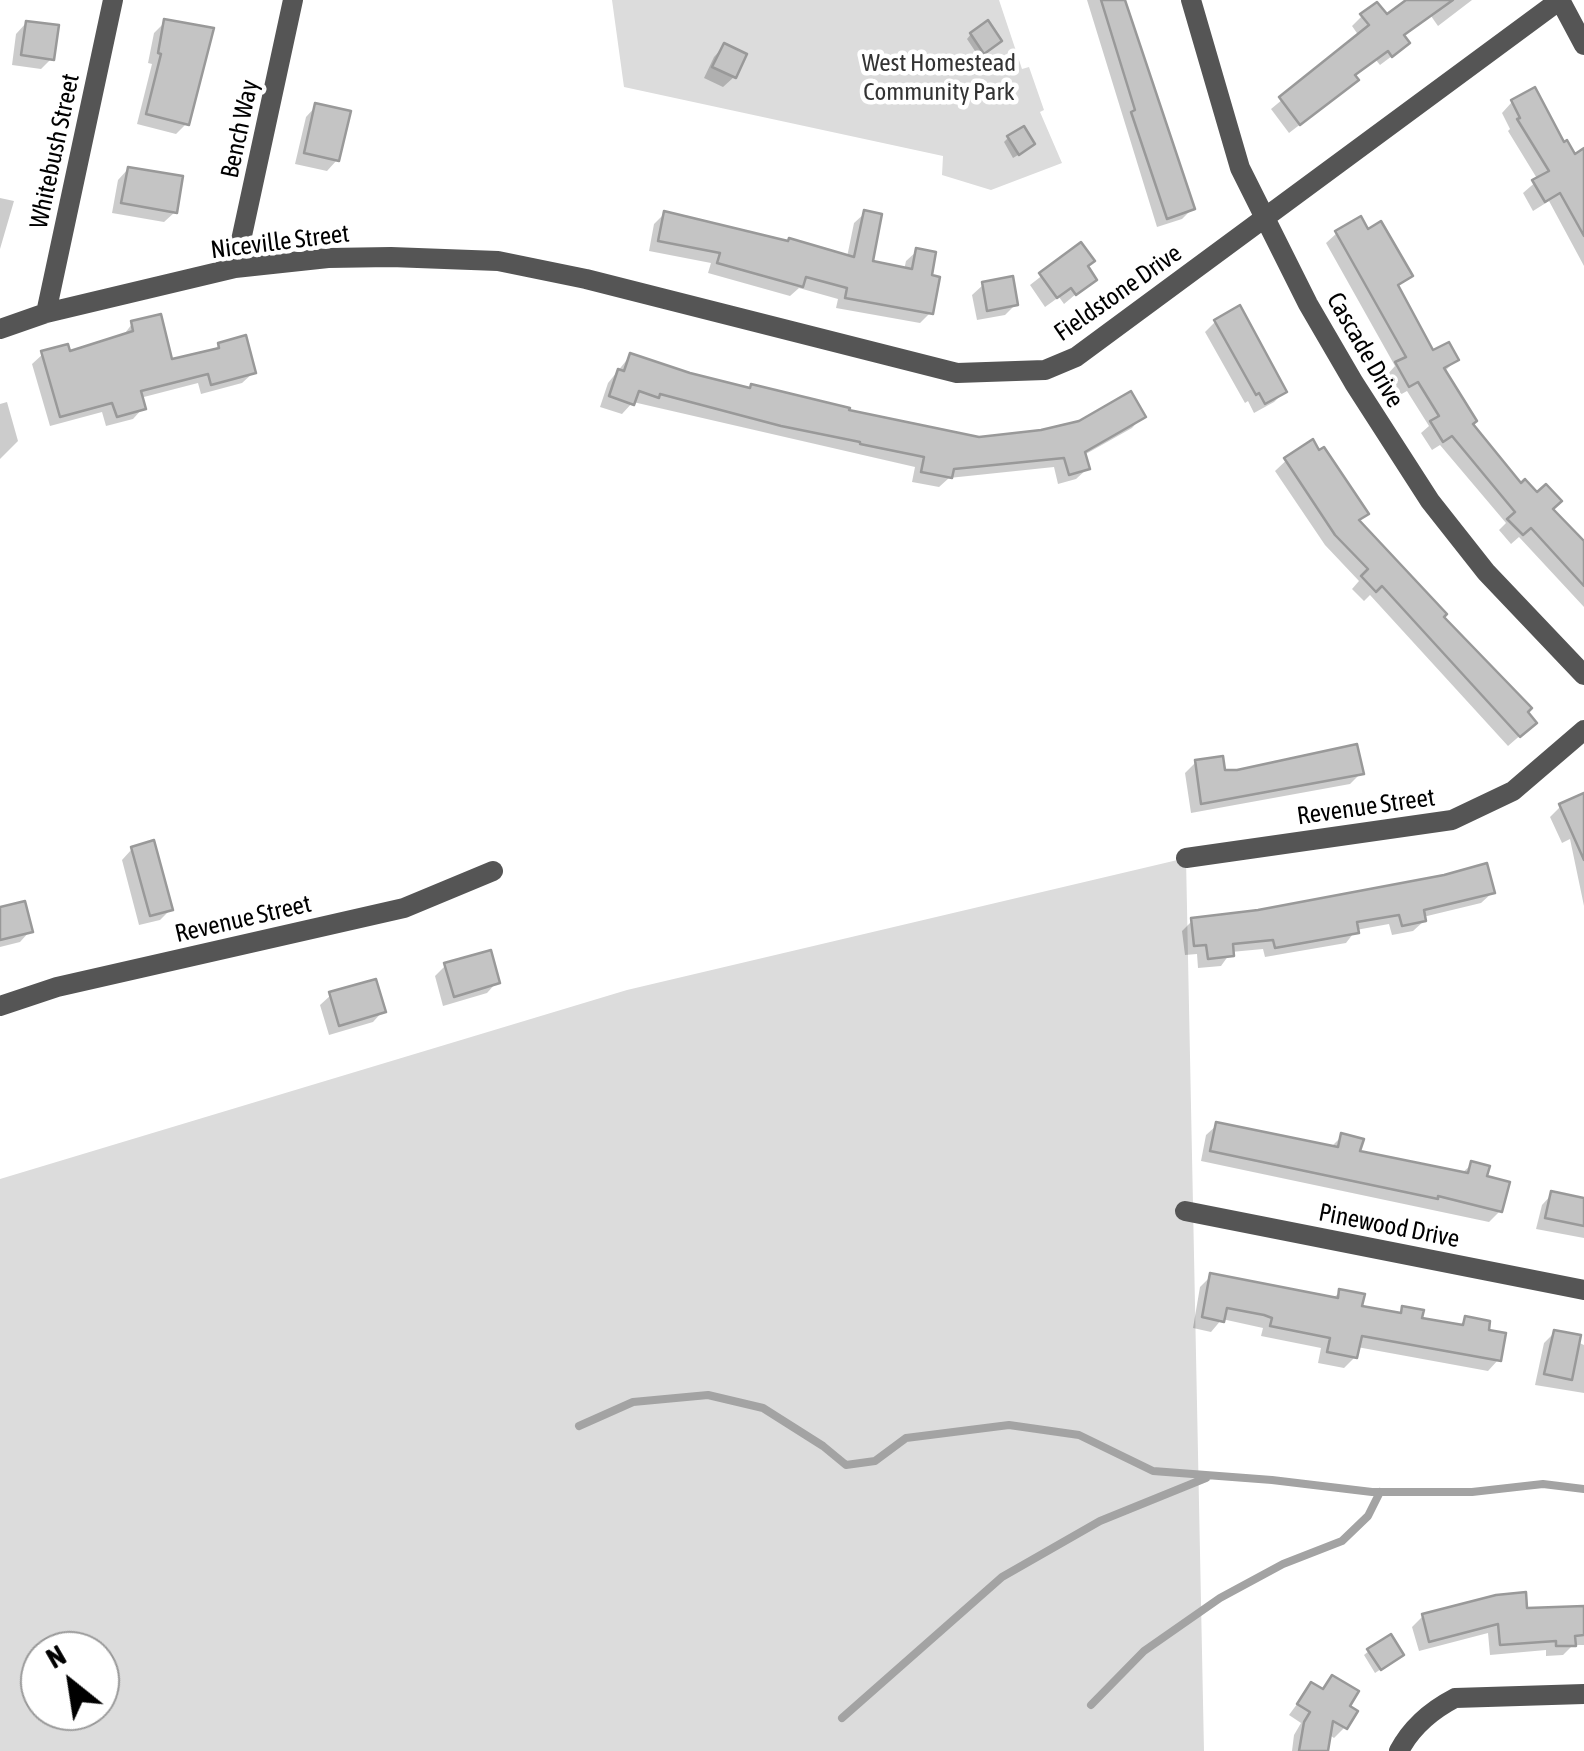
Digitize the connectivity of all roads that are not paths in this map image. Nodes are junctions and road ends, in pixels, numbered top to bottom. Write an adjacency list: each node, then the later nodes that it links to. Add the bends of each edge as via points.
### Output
1 (113, 0): 9 (street, Whitebush Street)
2 (293, 0): 7 (street, Bench Way)
3 (1191, 0): 6 (street, Cascade Drive, via 1240,168)
4 (1560, 0): 5 (street); 6 (street, Fieldstone Drive)
5 (1584, 45)
6 (1267, 218): 8 (street, Fieldstone Drive, via 1076,356 1045,370 958,373); 11 (street, Cascade Drive, via 1354,384 1430,501 1486,572)
7 (236, 268): 8 (street, Niceville Street, via 391,256 498,262); 9 (street, Niceville Street)
8 (571, 276)
9 (46, 313): 10 (street, Niceville Street)
10 (0, 329)
11 (1584, 675)
12 (1584, 730): 13 (street, Revenue Street, via 1514,791 1452,820)
13 (1186, 858)
14 (493, 871): 15 (street, Revenue Street, via 404,908 57,987)
15 (0, 1006)
16 (1185, 1211): 17 (street, Pinewood Drive)
17 (1584, 1290)
18 (1584, 1694): 19 (street, via 1455,1698 1427,1717)
19 (1399, 1751)

